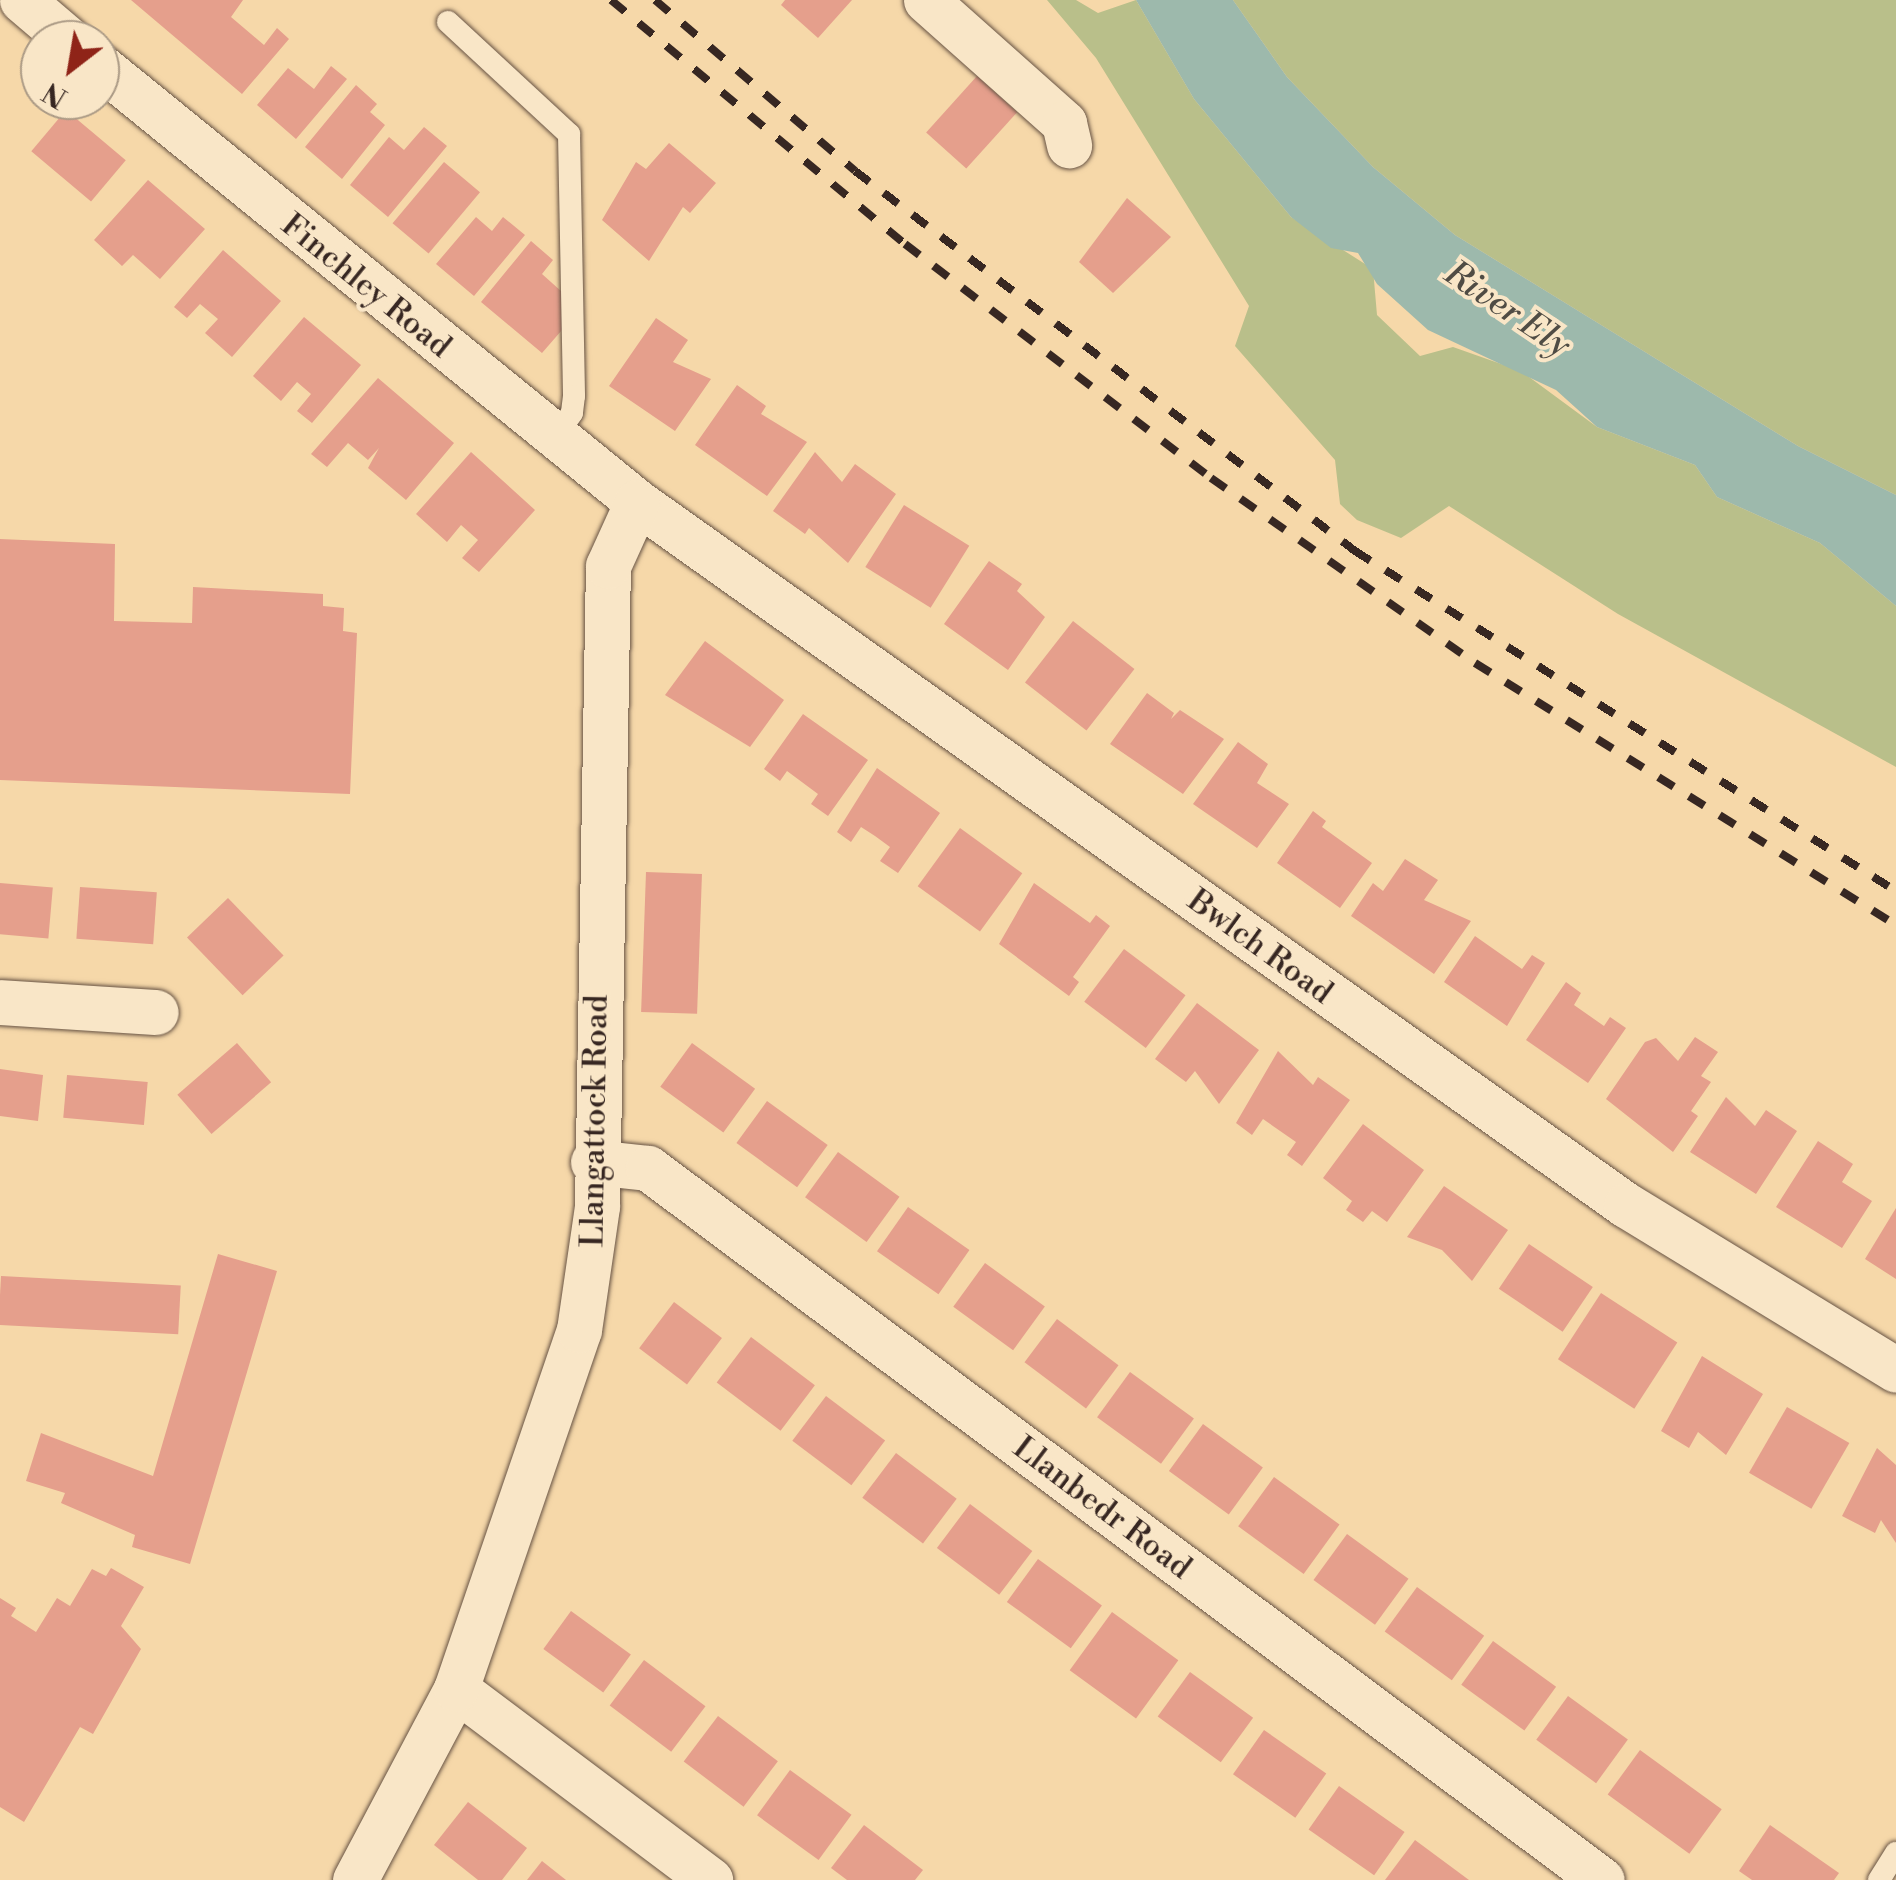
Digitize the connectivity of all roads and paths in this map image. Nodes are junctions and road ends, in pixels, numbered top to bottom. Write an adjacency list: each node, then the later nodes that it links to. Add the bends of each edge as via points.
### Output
1 (22, 0): 3 (street)
2 (926, 0): 6 (street, via 1064,123)
3 (46, 20)
4 (448, 22): 7 (lane, via 569,134 574,396 572,413)
5 (120, 82): 7 (street, Finchley Road)
6 (1069, 144)
7 (554, 438): 8 (street, Finchley Road)
8 (638, 502): 11 (street, Llangattock Road, via 612,542 608,566); 12 (street, Bwlch Road, via 1565,1162 1736,1277)
9 (0, 1002): 10 (street)
10 (156, 1012)
11 (593, 1162): 13 (street, Llangattock Road, via 593,1260 580,1330); 15 (street, Llanbedr Road, via 648,1168)
12 (1896, 1370)
13 (456, 1689): 16 (street, Llangattock Road); 17 (street)
14 (1896, 1853): 18 (lane)
15 (1576, 1872)
16 (355, 1880)
17 (710, 1880)
18 (1879, 1880)

